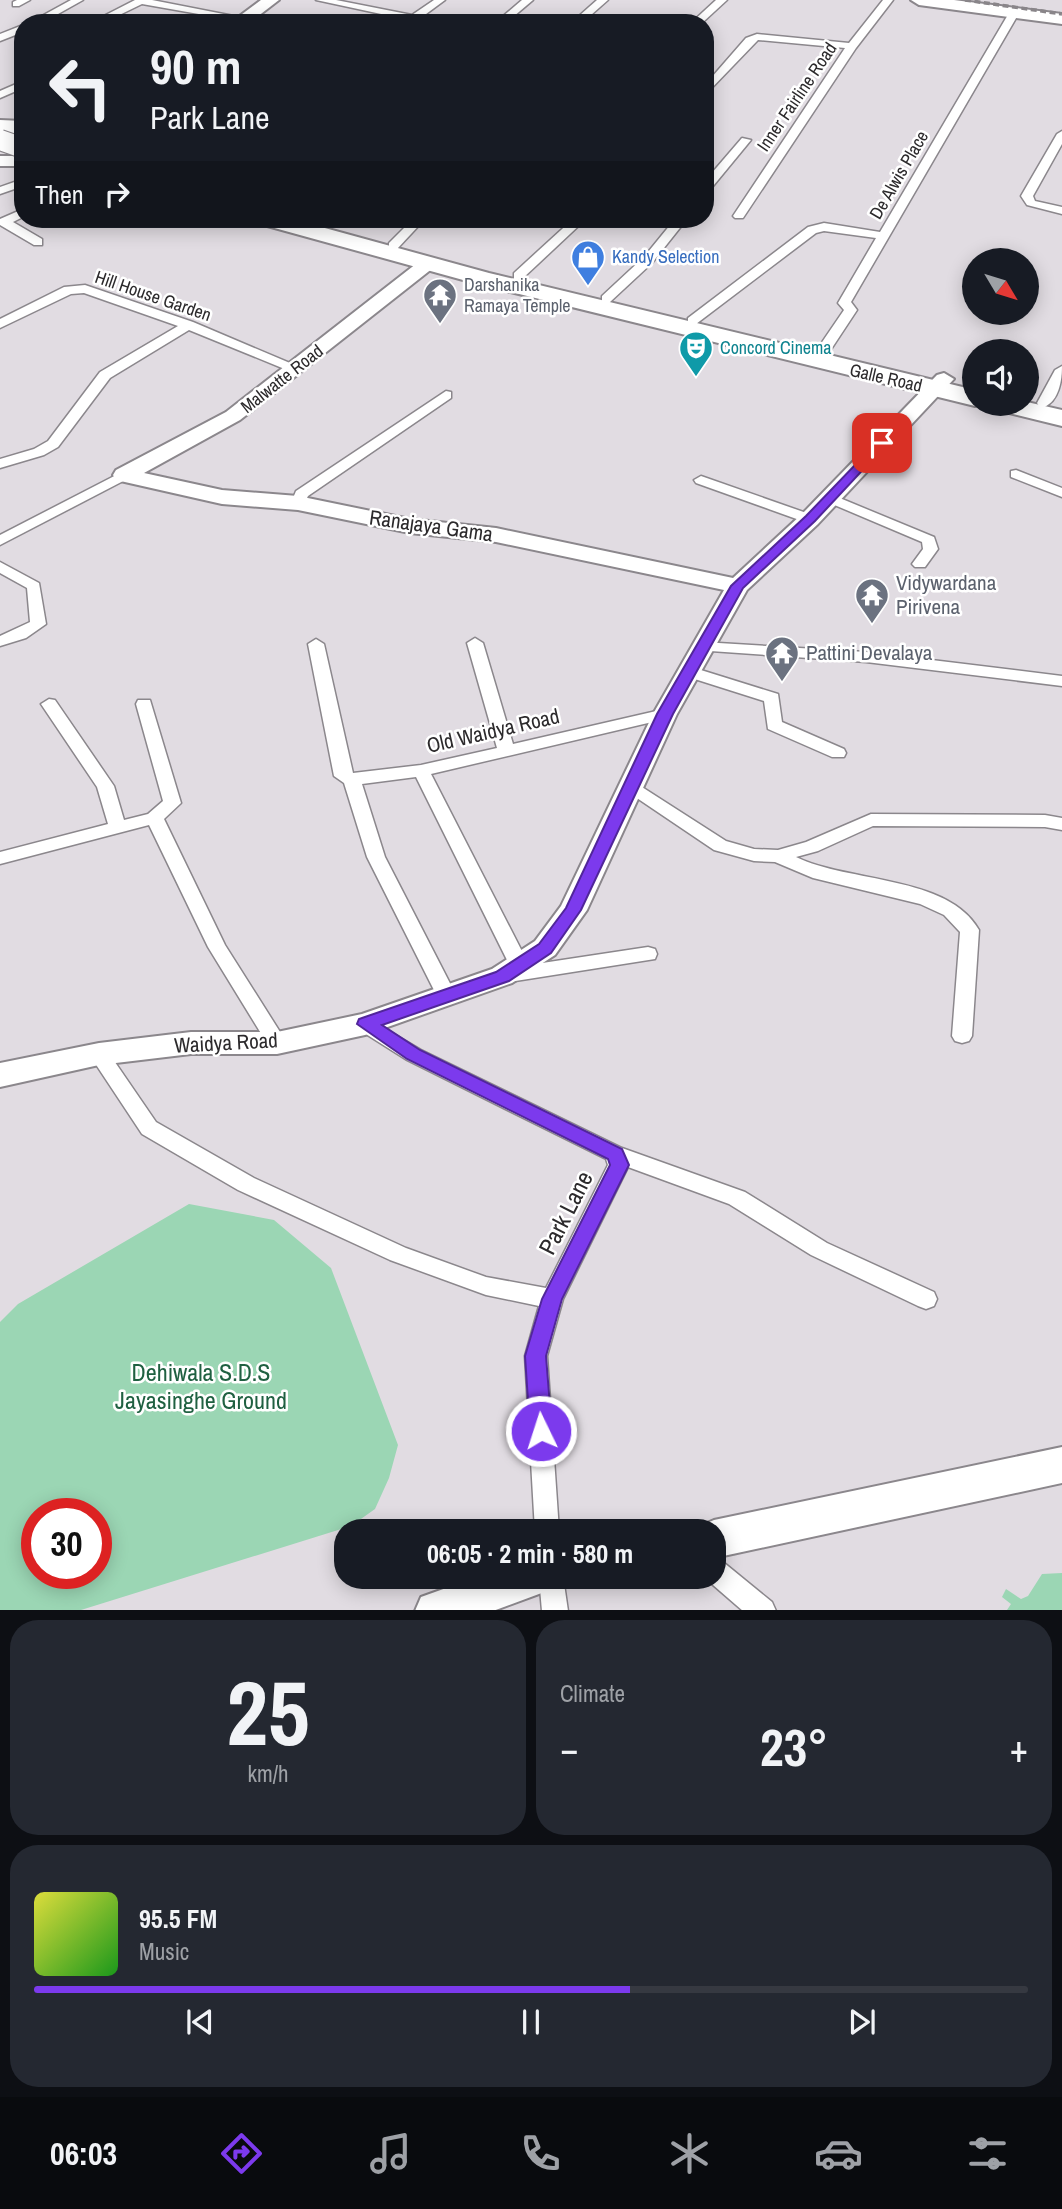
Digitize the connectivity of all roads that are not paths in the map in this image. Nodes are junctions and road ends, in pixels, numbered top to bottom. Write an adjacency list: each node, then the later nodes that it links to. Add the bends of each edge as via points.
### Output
1 (78, 0): 11 (street)
2 (271, 0): 14 (main road)
3 (321, 0): 15 (street)
4 (440, 0): 16 (street)
5 (528, 0): 17 (street)
6 (603, 0): 18 (street)
7 (723, 0): 19 (street)
8 (888, 0): 21 (street, Inner Fairline Road)
9 (919, 0): 10 (main road)
10 (1014, 13): 20 (main road); 36 (street, De Alwis Place)
11 (51, 14)
12 (114, 14): 13 (street, via 141,1)
13 (206, 14)
14 (251, 14)
15 (386, 14)
16 (422, 14)
17 (511, 14)
18 (587, 14)
19 (707, 14)
20 (1062, 19)
21 (852, 46): 22 (street, via 757,37); 27 (street, Inner Fairline Road)
22 (714, 82)
23 (746, 139): 25 (street)
24 (1061, 140): 26 (street, via 1027,196 1031,203)
25 (714, 179)
26 (1062, 211)
27 (738, 216)
28 (14, 217): 30 (street, via 4,222)
29 (14, 228): 37 (street)
30 (14, 228)
31 (317, 228): 39 (highway, Galle Road)
32 (322, 228): 38 (highway, Galle Road)
33 (410, 228): 38 (street)
34 (570, 228): 40 (street)
35 (674, 228): 41 (street)
36 (884, 236): 42 (street, via 824,227 812,230); 45 (street, De Alwis Place, via 844,303 851,310)
37 (38, 242)
38 (393, 246): 40 (highway, Galle Road)
39 (428, 264): 46 (street, Malwatte Road); 48 (highway, Galle Road)
40 (518, 276): 41 (highway, Galle Road)
41 (606, 299): 42 (highway, Galle Road)
42 (692, 321): 45 (highway, Galle Road)
43 (0, 324): 44 (street, Hill House Garden, via 68,290 85,289)
44 (188, 325): 46 (street, Hill House Garden); 53 (street, via 105,375 53,444)
45 (823, 351): 48 (highway, Galle Road)
46 (296, 369): 55 (street, Malwatte Road, via 233,416)
47 (1062, 370): 52 (street)
48 (939, 384): 49 (highway, Galle Road); 50 (highway, Galle Road); 58 (street, Waidya Road)
49 (962, 385)
50 (962, 393)
51 (446, 395): 59 (street, via 301,494)
52 (1049, 406)
53 (0, 464)
54 (1016, 474): 57 (street)
55 (124, 475): 59 (street, Ranajaya Gama, via 222,497); 61 (street)
56 (701, 480): 60 (street)
57 (1062, 493)
58 (830, 498): 60 (street, Waidya Road); 62 (street, via 929,540 931,549)
59 (298, 503): 64 (street, Ranajaya Gama, via 410,526 496,535)
60 (810, 519): 64 (street, Waidya Road)
61 (0, 541)
62 (920, 564)
63 (0, 567): 65 (street, via 34,586 38,624)
64 (738, 586): 68 (street, Waidya Road)
65 (0, 641)
66 (475, 643): 74 (street)
67 (316, 644): 77 (street, via 343,776)
68 (702, 647): 69 (street, Waidya Road); 70 (street, via 866,657)
69 (688, 671): 73 (street, Waidya Road); 75 (street, via 772,698 774,725)
70 (1062, 681)
71 (49, 704): 81 (street, via 105,786)
72 (144, 704): 79 (street, via 172,803)
73 (665, 714): 74 (street, Old Waidya Road); 78 (street, Waidya Road)
74 (508, 753): 76 (street, Old Waidya Road)
75 (838, 753)
76 (421, 771): 77 (street); 85 (street, Old Waidya Road)
77 (352, 779): 86 (street, via 376,857)
78 (631, 786): 82 (street, via 720,846); 85 (street, Waidya Road, via 573,910 545,948)
79 (154, 818): 81 (street); 89 (street, via 217,947)
80 (1062, 824): 82 (street, via 871,820 812,847)
81 (118, 828): 83 (street)
82 (778, 856): 88 (street, via 831,878 950,909 970,930)
83 (0, 858)
84 (648, 954): 85 (street)
85 (511, 971): 86 (street, Waidya Road)
86 (447, 997): 87 (street, Waidya Road)
87 (366, 1024): 89 (street, Waidya Road); 92 (street, Park Lane, via 414,1055)
88 (962, 1036)
89 (278, 1043): 90 (street, Waidya Road, via 191,1043)
90 (99, 1054): 91 (street, Waidya Road); 93 (street, via 149,1128 246,1184 410,1258 486,1286)
91 (0, 1075)
92 (615, 1154): 93 (street, Park Lane, via 620,1165); 94 (street, via 737,1198 819,1249)
93 (552, 1299): 96 (street, Park Lane, via 536,1356)
94 (926, 1299)
95 (1062, 1465): 97 (main road)
96 (546, 1519)
97 (726, 1536)
98 (726, 1580): 103 (street)
99 (498, 1589): 101 (main road)
100 (552, 1589): 102 (street)
101 (438, 1610)
102 (555, 1610)
103 (761, 1610)

